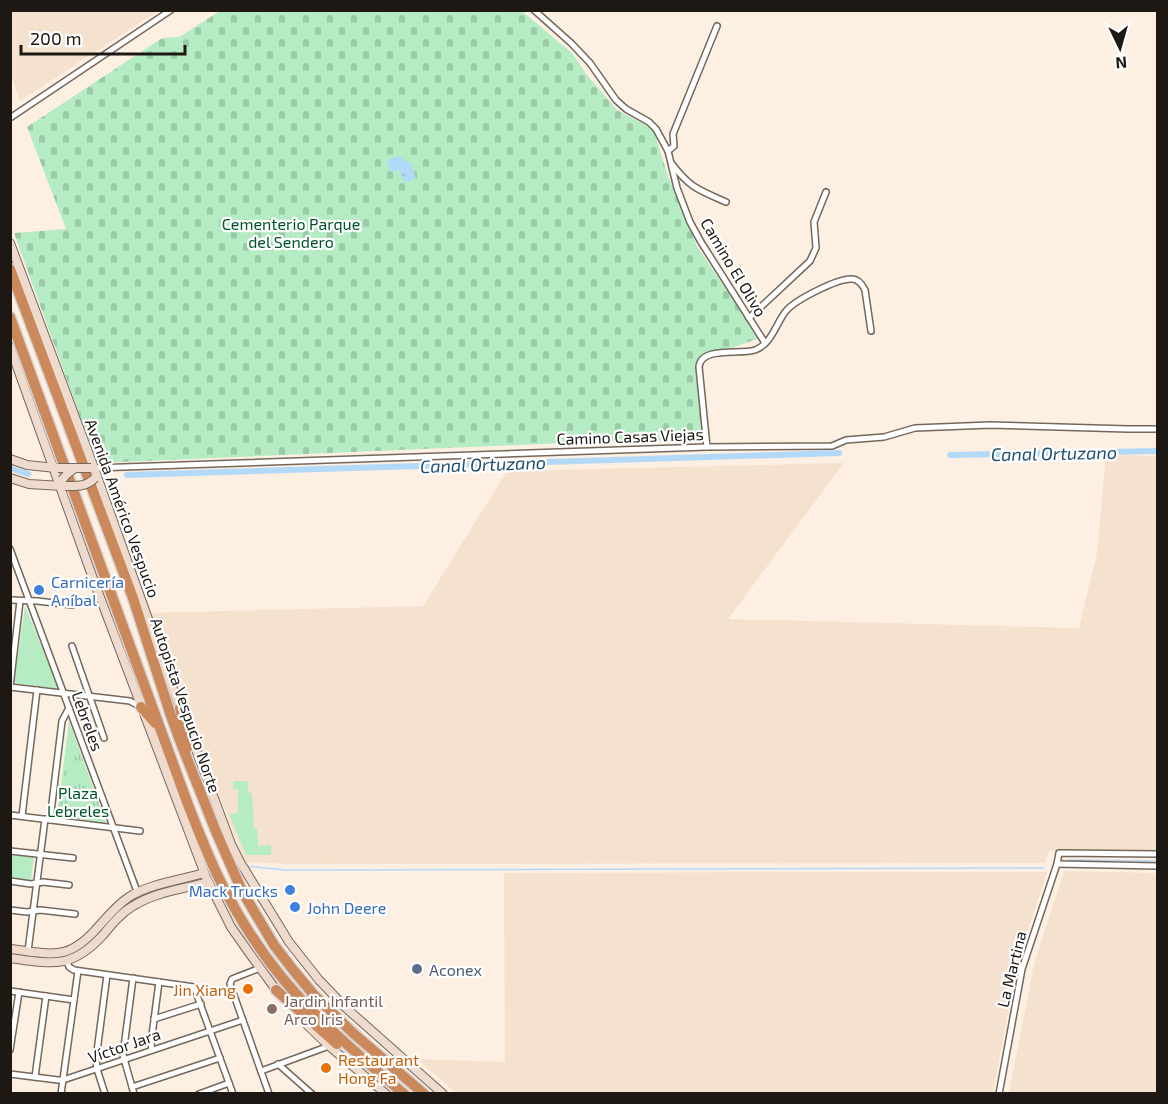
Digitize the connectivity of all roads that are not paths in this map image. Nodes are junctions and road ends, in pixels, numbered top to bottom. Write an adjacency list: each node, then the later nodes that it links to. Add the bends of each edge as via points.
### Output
1 (171, 10): 4 (street)
2 (534, 10): 5 (street, Camino El Olivo, via 572,43 616,100 656,129)
3 (717, 26): 5 (street, via 673,134 674,146)
4 (10, 118)
5 (668, 151): 6 (street, Camino El Olivo)
6 (672, 163): 8 (street, via 695,188); 12 (street, Camino El Olivo, via 676,188 690,222)
7 (826, 192): 12 (street, via 814,222 816,248 810,261)
8 (726, 202)
9 (10, 243): 21 (main road, Avenida Américo Vespucio)
10 (10, 269): 43 (highway, Autopista Vespucio Norte, via 133,598)
11 (10, 317): 42 (highway, Autopista Vespucio Norte)
12 (749, 318): 14 (street, Camino El Olivo)
13 (871, 331): 14 (street, Camino El Olivo, via 862,284 854,279 844,280 794,304)
14 (765, 343): 17 (street, via 757,350 706,356 699,362)
15 (10, 347): 19 (main road)
16 (1158, 429): 17 (street, Camino Casas Viejas, via 990,425 915,428 832,446)
17 (707, 447): 21 (street, Camino Casas Viejas)
18 (10, 459): 19 (main road)
19 (56, 467): 20 (main road, bridge); 23 (main road)
20 (76, 468): 21 (main road, bridge); 23 (main road, bridge)
21 (96, 471): 23 (main road, bridge, via 90,483 83,486); 40 (main road, Avenida Américo Vespucio)
22 (10, 478): 23 (main road, via 29,484)
23 (62, 484): 35 (main road)
24 (10, 549): 26 (street, Lebreles)
25 (10, 569): 26 (street)
26 (18, 570): 28 (street, Lebreles)
27 (10, 600): 29 (street)
28 (30, 601): 29 (street); 30 (street); 34 (street, Lebreles)
29 (20, 602): 32 (street)
30 (72, 605)
31 (72, 646): 36 (street)
32 (10, 687): 33 (street)
33 (37, 690): 34 (street); 45 (street)
34 (63, 693): 36 (street); 39 (street, Lebreles)
35 (136, 694): 37 (street); 38 (main road)
36 (89, 696): 37 (street); 41 (street)
37 (130, 701): 38 (street)
38 (141, 707): 42 (highway); 55 (main road)
39 (69, 708): 46 (street, via 63,721); 47 (street, Lebreles)
40 (180, 708): 43 (highway); 106 (main road, Avenida Américo Vespucio, via 231,844 284,935 346,1008)
41 (104, 738)
42 (166, 743): 89 (highway, Autopista Vespucio Norte, via 208,856 246,928 299,997)
43 (196, 782): 105 (highway, Autopista Vespucio Norte, via 238,884 284,959 340,1021)
44 (10, 815): 45 (street)
45 (22, 816): 46 (street)
46 (47, 820): 47 (street); 50 (street)
47 (113, 828): 48 (street); 60 (street, Lebreles)
48 (140, 831)
49 (10, 851): 50 (street)
50 (40, 854): 52 (street); 58 (street)
51 (1158, 855): 53 (street, La Martina, via 1059,853)
52 (73, 858)
53 (1057, 864): 54 (street); 107 (street, La Martina, via 1024,962)
54 (1158, 866)
55 (204, 873): 57 (main road); 60 (main road)
56 (10, 881): 58 (street)
57 (208, 882): 61 (main road); 69 (main road, via 231,927)
58 (37, 883): 59 (street); 63 (street)
59 (69, 885)
60 (137, 893): 61 (street, Lebreles); 66 (main road, via 75,948 56,953)
61 (141, 902): 68 (main road, via 119,917 90,949)
62 (10, 910): 63 (street)
63 (33, 911): 64 (street); 66 (street)
64 (75, 914)
65 (10, 949): 66 (main road)
66 (28, 951)
67 (10, 958): 68 (main road)
68 (67, 961): 70 (street, via 70,969)
69 (260, 968): 74 (main road); 81 (street, via 231,981)
70 (78, 971): 71 (street); 78 (street)
71 (107, 975): 72 (street); 90 (street)
72 (133, 978): 73 (street); 87 (street)
73 (159, 981): 79 (street, via 194,987); 80 (street)
74 (276, 990): 83 (main road); 89 (highway, via 338,1045)
75 (10, 991): 76 (street)
76 (19, 992): 77 (street); 84 (street)
77 (46, 996): 78 (street); 93 (street)
78 (74, 1000): 94 (street)
79 (201, 1004): 80 (street); 82 (street)
80 (154, 1019): 85 (street)
81 (243, 1020): 82 (street, Víctor Jara); 91 (street)
82 (210, 1031): 85 (street, Víctor Jara); 86 (street)
83 (329, 1046): 88 (street); 103 (main road)
84 (10, 1050)
85 (152, 1050): 87 (street, Víctor Jara)
86 (220, 1058): 95 (street); 96 (street)
87 (123, 1060): 90 (street, Víctor Jara); 96 (street)
88 (278, 1065): 91 (street); 102 (street)
89 (370, 1065): 104 (highway, Autopista Vespucio Norte)
90 (97, 1069): 94 (street, Víctor Jara); 98 (street)
91 (261, 1071): 101 (street)
92 (10, 1074): 93 (street, Víctor Jara)
93 (35, 1077): 94 (street, Víctor Jara)
94 (63, 1080): 97 (street)
95 (229, 1083): 99 (street); 100 (street)
96 (133, 1090)
97 (61, 1094)
98 (105, 1094)
99 (199, 1094)
100 (233, 1094)
101 (269, 1094)
102 (312, 1094)
103 (386, 1094)
104 (404, 1094)
105 (424, 1094)
106 (443, 1094)
107 (999, 1094)

